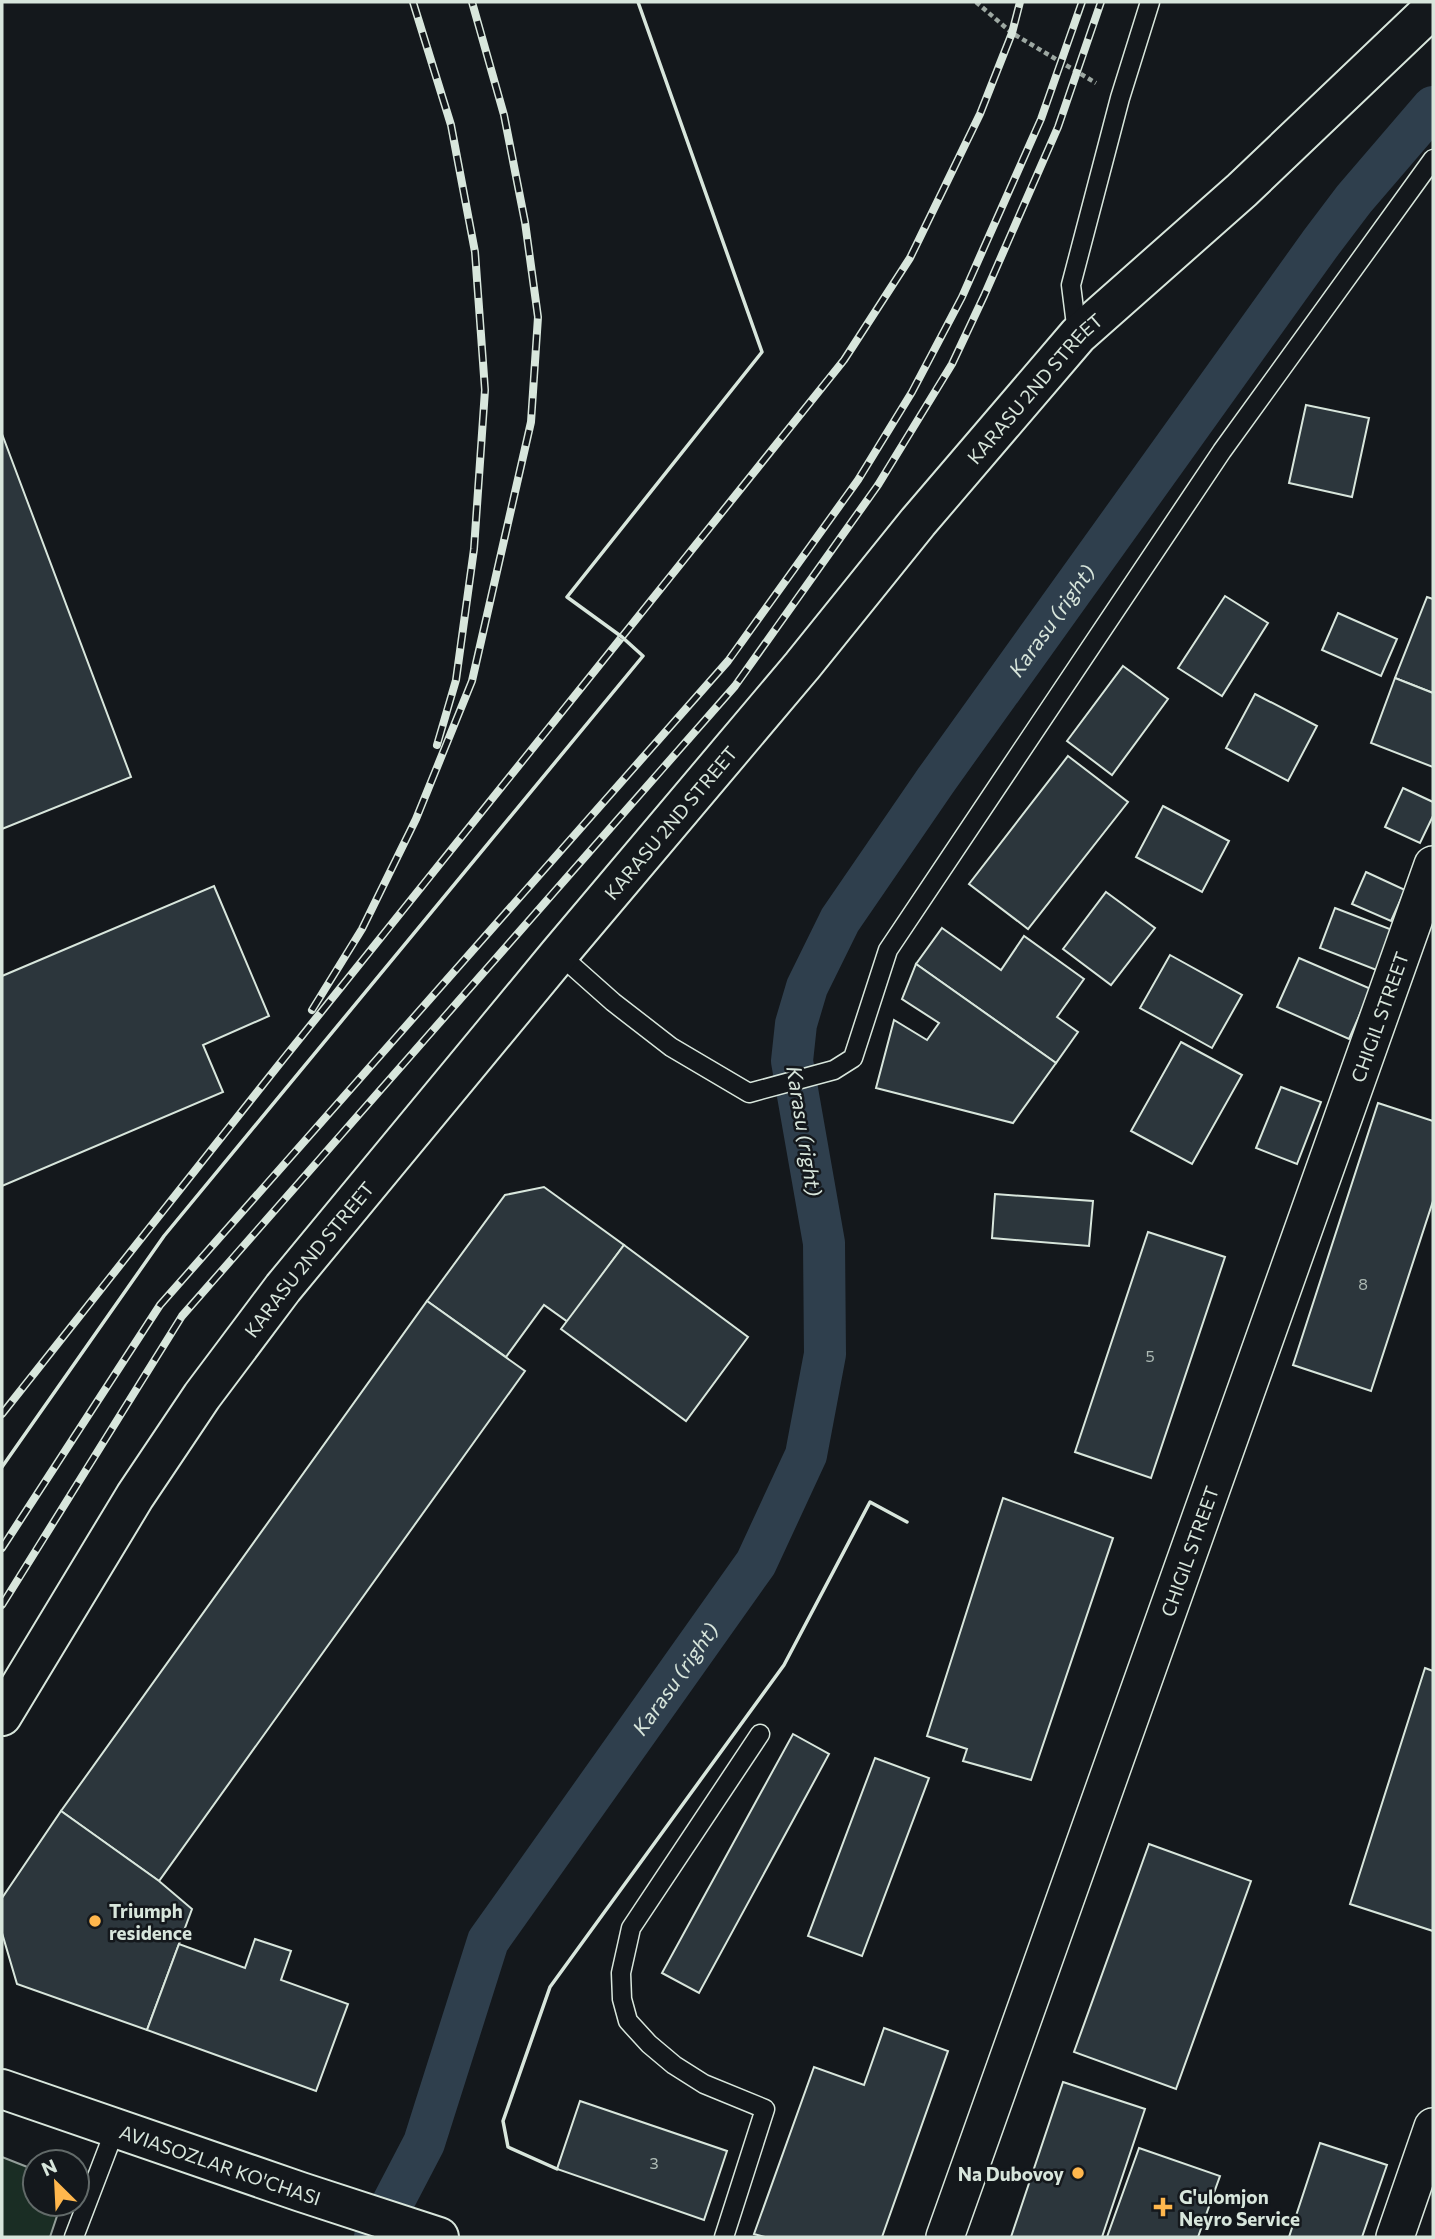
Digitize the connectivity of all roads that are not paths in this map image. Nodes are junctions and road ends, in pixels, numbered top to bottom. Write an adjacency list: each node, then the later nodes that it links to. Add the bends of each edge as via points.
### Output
1 (1150, 2): 4 (lane, via 1071,285)
2 (1433, 8): 4 (street, KARASU 2ND STREET, via 1242,190)
3 (1433, 159): 6 (lane, via 1223,451 888,950 853,1058 834,1070 749,1093 671,1047)
4 (1078, 335): 6 (street, KARASU 2ND STREET)
5 (1433, 864): 15 (street, CHIGIL STREET)
6 (559, 954): 7 (street, KARASU 2ND STREET, via 283,1288 202,1396 135,1496)
7 (2, 1716)
8 (760, 1734): 14 (lane, via 631,1928 621,1973 628,2021 649,2044 704,2084 765,2109)
9 (2, 2090): 10 (street, AVIASOZLAR KO'CHASI)
10 (116, 2127): 12 (lane); 13 (street, AVIASOZLAR KO'CHASI)
11 (1433, 2127): 16 (street)
12 (74, 2237)
13 (439, 2237)
14 (723, 2237)
15 (945, 2237)
16 (1395, 2237)

